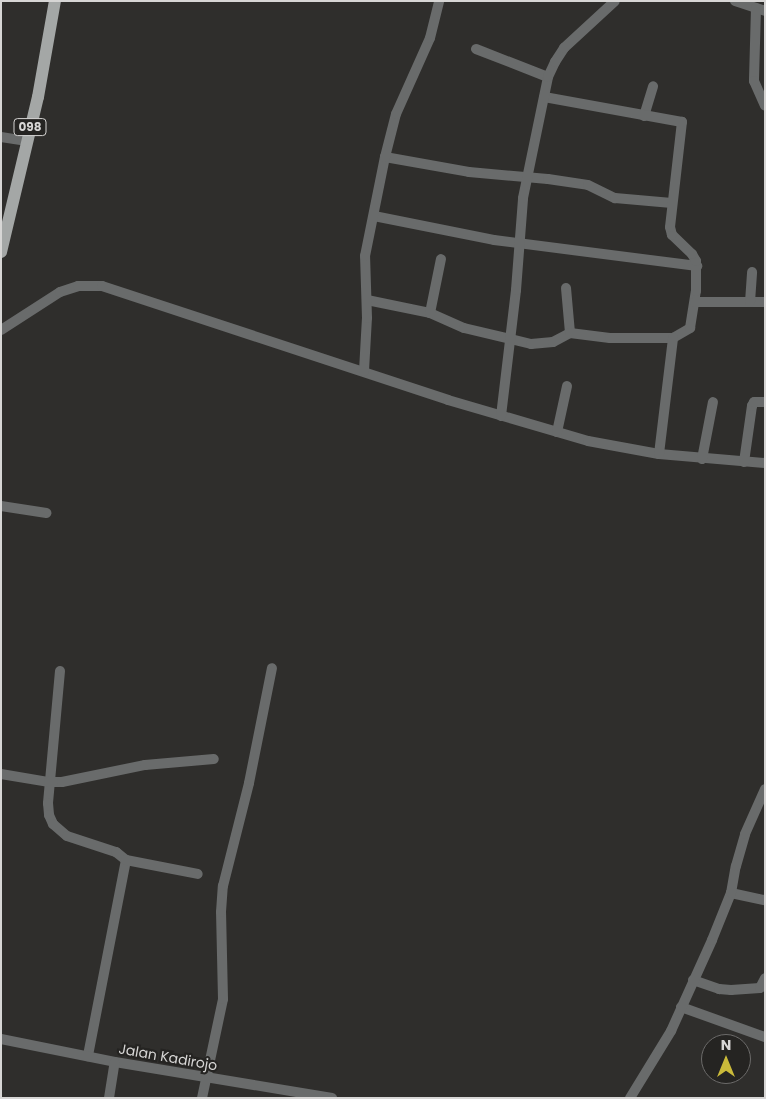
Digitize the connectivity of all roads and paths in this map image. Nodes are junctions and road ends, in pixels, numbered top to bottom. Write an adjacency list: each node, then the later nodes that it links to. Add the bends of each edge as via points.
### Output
1 (55, 1): 13 (main road, 098, via 38,97)
2 (439, 1): 14 (street, via 430,38 396,114)
3 (615, 1): 7 (street, via 564,48)
4 (735, 1): 5 (street)
5 (760, 9): 10 (street, via 754,81)
6 (476, 48): 7 (street)
7 (548, 77): 9 (street)
8 (653, 86): 11 (street)
9 (544, 97): 11 (street); 15 (street)
10 (765, 106)
11 (644, 116): 16 (street, via 683,124)
12 (1, 137): 13 (street)
13 (26, 141): 17 (main road, 098)
14 (384, 157): 15 (street, via 470,172); 18 (street)
15 (528, 177): 16 (street, via 588,185 615,198); 19 (street)
16 (672, 203): 22 (street, via 670,231 694,257)
17 (5, 212): 20 (main road, 098)
18 (374, 216): 19 (street, via 494,240); 25 (street, via 365,256)
19 (520, 242): 22 (street); 33 (street)
20 (1, 252)
21 (442, 260): 29 (street)
22 (697, 266): 26 (street)
23 (752, 272): 27 (street)
24 (566, 288): 31 (street)
25 (367, 300): 29 (street); 34 (street)
26 (695, 302): 27 (street); 32 (street, via 690,328)
27 (750, 302): 28 (street)
28 (765, 302)
29 (430, 313): 33 (street, via 464,328)
30 (1, 330): 34 (street, via 60,292 78,286 102,286)
31 (570, 333): 32 (street, via 610,338); 33 (street, via 546,344)
32 (673, 338): 40 (street)
33 (510, 341): 38 (street)
34 (364, 372): 38 (street)
35 (567, 386): 39 (street)
36 (712, 402): 41 (street)
37 (765, 402): 42 (street, via 754,402 752,406)
38 (501, 416): 39 (street)
39 (557, 432): 40 (street)
40 (659, 454): 41 (street)
41 (702, 459): 42 (street)
42 (744, 462): 43 (street)
43 (765, 464)
44 (1, 506): 45 (street)
45 (46, 513)
46 (272, 668): 63 (street, via 249,783 223,886 223,999)
47 (60, 671): 50 (street)
48 (214, 759): 50 (street, via 145,765)
49 (1, 774): 50 (street)
50 (49, 782): 52 (street, via 49,815 59,831 116,852)
51 (765, 789): 54 (street, via 745,834)
52 (126, 860): 53 (street); 61 (street)
53 (198, 874)
54 (732, 893): 55 (street); 57 (street)
55 (765, 900)
56 (765, 978): 57 (street, via 760,988 732,990)
57 (693, 980): 58 (street)
58 (681, 1007): 59 (street); 68 (street, via 666,1041)
59 (765, 1037)
60 (1, 1038): 61 (street, Jalan Kadirojo)
61 (88, 1056): 62 (street, Jalan Kadirojo)
62 (115, 1062): 63 (street, Jalan Kadirojo); 65 (street)
63 (205, 1077): 64 (street, Jalan Kadirojo); 66 (street)
64 (299, 1095): 67 (street, Jalan Kadirojo)
65 (109, 1098)
66 (202, 1098)
67 (332, 1098)
68 (630, 1098)

